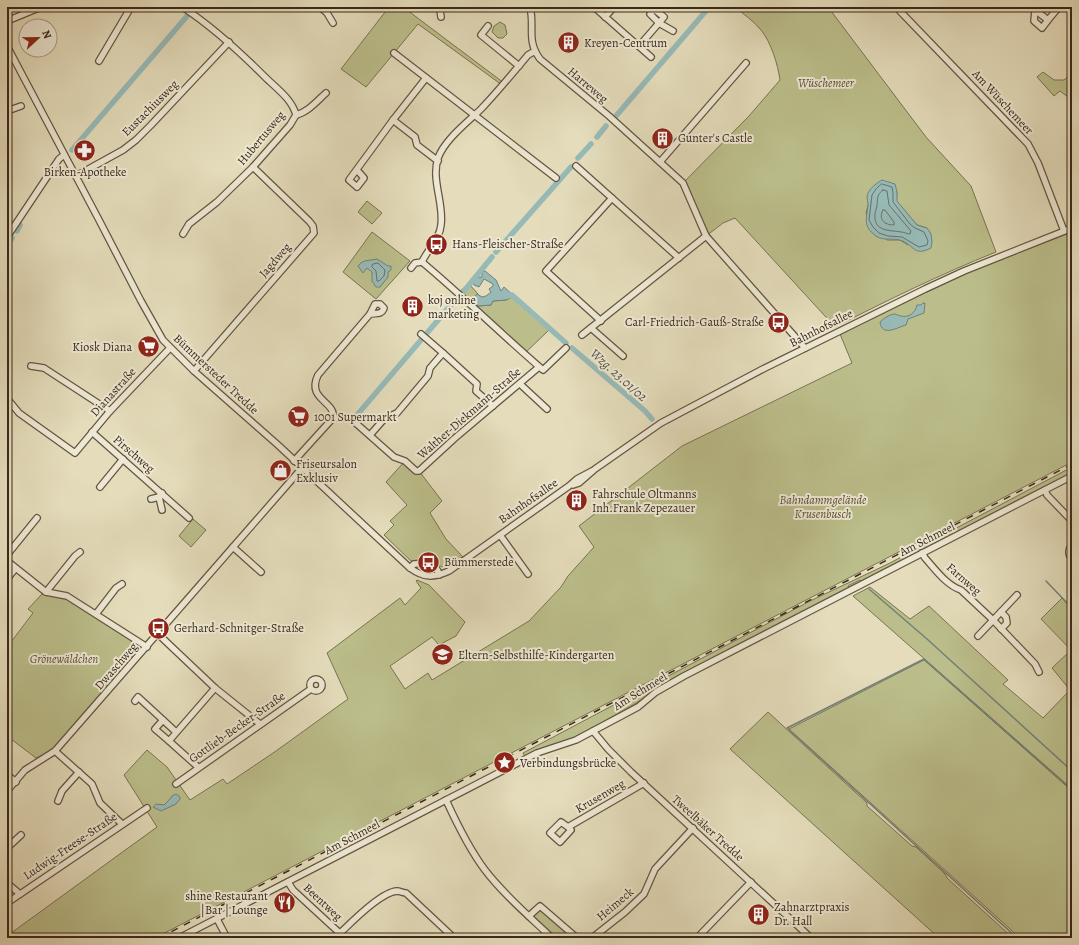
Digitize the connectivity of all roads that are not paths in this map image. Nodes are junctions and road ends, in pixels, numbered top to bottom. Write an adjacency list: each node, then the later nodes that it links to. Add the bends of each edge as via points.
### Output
1 (41, 7): 16 (street)
2 (131, 7): 27 (street)
3 (184, 7): 21 (street, Hubertusweg)
4 (320, 7): 18 (street)
5 (442, 7): 13 (street)
6 (530, 7): 24 (street)
7 (594, 7): 14 (street)
8 (614, 7): 14 (street)
9 (896, 7): 47 (street, Am Wüschemeer, via 1028,144)
10 (1059, 7): 15 (street)
11 (655, 8): 17 (street, via 664,17)
12 (1033, 8): 15 (street); 15 (street, via 1034,21 1042,28)
13 (441, 17)
14 (605, 17): 23 (street)
15 (1048, 20)
16 (7, 21)
17 (660, 23): 20 (street); 23 (street)
18 (333, 24)
19 (488, 26): 29 (street, via 481,35)
20 (673, 31)
21 (229, 42): 34 (street, Hubertusweg, via 291,103); 43 (street, Eustachiusweg, via 136,140)
22 (7, 46): 37 (street, Bümmersteder Tredde)
23 (640, 46): 26 (street)
24 (535, 51): 29 (street); 39 (street, Harreweg, via 540,59)
25 (394, 53): 30 (street)
26 (651, 57)
27 (99, 61)
28 (746, 63): 39 (street)
29 (519, 66): 35 (street)
30 (426, 78): 35 (street); 36 (street)
31 (326, 93): 34 (street, via 310,108)
32 (21, 106): 33 (street)
33 (7, 111)
34 (296, 115): 41 (street, Hubertusweg)
35 (473, 115): 38 (street, via 450,141); 44 (street)
36 (393, 120): 38 (street, via 414,137 417,145); 42 (street)
37 (64, 154): 43 (street, Bümmersteder Tredde); 50 (street)
38 (438, 161): 52 (street, via 436,176 441,227)
39 (660, 162): 49 (street, via 683,183)
40 (576, 166): 45 (street)
41 (253, 167): 48 (street, Hubertusweg, via 217,202 189,224); 66 (street, Jagdweg, via 309,221 314,233)
42 (356, 170)
43 (76, 176): 59 (street, Bümmersteder Tredde, via 154,326)
44 (556, 178)
45 (612, 198): 51 (street); 55 (street, via 546,271)
46 (1072, 228): 47 (street, Bahnhofsallee)
47 (1064, 231): 61 (street, Bahnhofsallee, via 924,289)
48 (182, 234)
49 (706, 236): 51 (street); 61 (street)
50 (7, 237)
51 (680, 258): 55 (street)
52 (422, 262): 53 (street, via 415,263); 65 (street)
53 (411, 268)
54 (370, 314): 72 (street, via 326,364 316,380 316,393 332,411)
55 (601, 321): 56 (street)
56 (592, 328): 58 (street); 63 (street)
57 (421, 334): 62 (street)
58 (582, 335)
59 (170, 348): 66 (street, Bümmersteder Tredde); 71 (street, Dianastraße)
60 (566, 348): 65 (street, Walther-Diekmann-Straße, via 543,370)
61 (805, 348): 87 (street, Bahnhofsallee, via 661,423 592,471 579,483 569,486)
62 (443, 353): 69 (street, via 477,384 476,391); 74 (street, via 430,368 428,376 397,413 385,418)
63 (623, 356)
64 (31, 366): 71 (street, via 44,368)
65 (539, 367): 67 (street, Walther-Diekmann-Straße)
66 (194, 371): 76 (street, Bümmersteder Tredde)
67 (520, 384): 69 (street, Walther-Diekmann-Straße); 70 (street)
68 (10, 402): 73 (street, Dianastraße, via 19,413 75,453)
69 (493, 406): 74 (street, Walther-Diekmann-Straße, via 419,471 394,457)
70 (547, 409)
71 (110, 411): 73 (street, Dianastraße)
72 (333, 418): 74 (street, Walther-Diekmann-Straße, via 350,418); 76 (street)
73 (92, 432): 75 (street, Pirschweg)
74 (370, 436)
75 (123, 459): 79 (street); 81 (street, Pirschweg)
76 (294, 461): 77 (street, Bümmersteder Tredde)
77 (302, 468): 89 (street, Dwaschweg); 95 (street, Bümmersteder Tredde)
78 (1072, 476): 80 (street, Am Schmeel)
79 (100, 487)
80 (1045, 490): 86 (street); 91 (street, Am Schmeel)
81 (160, 495): 82 (street); 83 (street); 85 (street, Pirschweg)
82 (151, 499)
83 (162, 510)
84 (37, 518): 92 (street)
85 (189, 518)
86 (1072, 521)
87 (500, 535): 98 (street, Bahnhofsallee); 99 (street, Bahnhofsallee, via 449,571)
88 (1072, 545): 93 (street, via 1069,553)
89 (233, 546): 97 (street); 108 (street, Dwaschweg)
90 (80, 552): 102 (street)
91 (922, 553): 106 (street, Farnweg, via 949,583 961,590); 117 (street, Am Schmeel, via 684,676 656,692 638,707)
92 (7, 556)
93 (1072, 559)
94 (7, 562): 96 (street)
95 (410, 568): 99 (street, Bümmersteder Tredde, via 421,575); 99 (street, via 414,564 426,563 438,569)
96 (15, 569): 100 (street); 102 (street)
97 (260, 572)
98 (528, 574)
99 (436, 576)
100 (7, 580)
101 (122, 584): 105 (street)
102 (46, 592): 105 (street, via 67,596)
103 (1017, 595): 104 (street)
104 (1001, 612): 106 (street); 107 (street, via 1007,623)
105 (96, 614): 110 (street)
106 (993, 620): 107 (street, Farnweg); 109 (street)
107 (1001, 629): 111 (street, Farnweg, via 1035,664)
108 (158, 634): 110 (street, Dwaschweg); 112 (street)
109 (978, 636)
110 (147, 647): 120 (street, Dwaschweg)
111 (1039, 672)
112 (215, 688): 116 (street); 118 (street)
113 (311, 689): 116 (street, Gottlieb-Becker-Straße)
114 (135, 701): 115 (street, via 138,697)
115 (163, 720): 118 (street); 119 (street, via 155,728)
116 (260, 724): 121 (street, Gottlieb-Becker-Straße)
117 (593, 731): 125 (street, Tweelbäker Tredde); 128 (street, Am Schmeel, via 576,740 537,753)
118 (176, 732): 119 (street)
119 (169, 741): 121 (street)
120 (55, 751): 122 (street); 124 (street, Dwaschweg, via 25,770)
121 (198, 767): 126 (street, Gottlieb-Becker-Straße)
122 (79, 772): 129 (street, via 62,791); 131 (street, via 92,784 100,803)
123 (7, 775): 124 (street)
124 (16, 782): 127 (street, Dwaschweg)
125 (644, 783): 132 (street, Krusenweg); 133 (street, Tweelbäker Tredde)
126 (176, 784)
127 (7, 791)
128 (446, 800): 136 (street, Am Schmeel); 141 (street, via 485,870)
129 (58, 801)
130 (147, 808): 131 (street, Ludwig-Freese-Straße)
131 (122, 824): 139 (street, Ludwig-Freese-Straße)
132 (568, 827)
133 (693, 828): 137 (street, Tweelbäker Tredde); 150 (street, Heimeck, via 655,869 644,894)
134 (21, 835): 135 (street)
135 (7, 848)
136 (288, 882): 142 (street, Am Schmeel); 143 (street, Beentweg, via 293,890)
137 (751, 882): 151 (street); 152 (street, Tweelbäker Tredde)
138 (7, 883): 139 (street)
139 (20, 894): 140 (street, Ludwig-Freese-Straße)
140 (7, 903)
141 (529, 916): 148 (street); 149 (street, via 540,906)
142 (217, 919): 144 (street, Am Schmeel); 145 (street)
143 (340, 933): 146 (street, Beentweg); 147 (street, via 385,894 396,891 406,893)
144 (179, 938)
145 (227, 938)
146 (345, 938)
147 (454, 938)
148 (552, 938)
149 (577, 938)
150 (592, 938)
151 (697, 938)
152 (811, 938)

